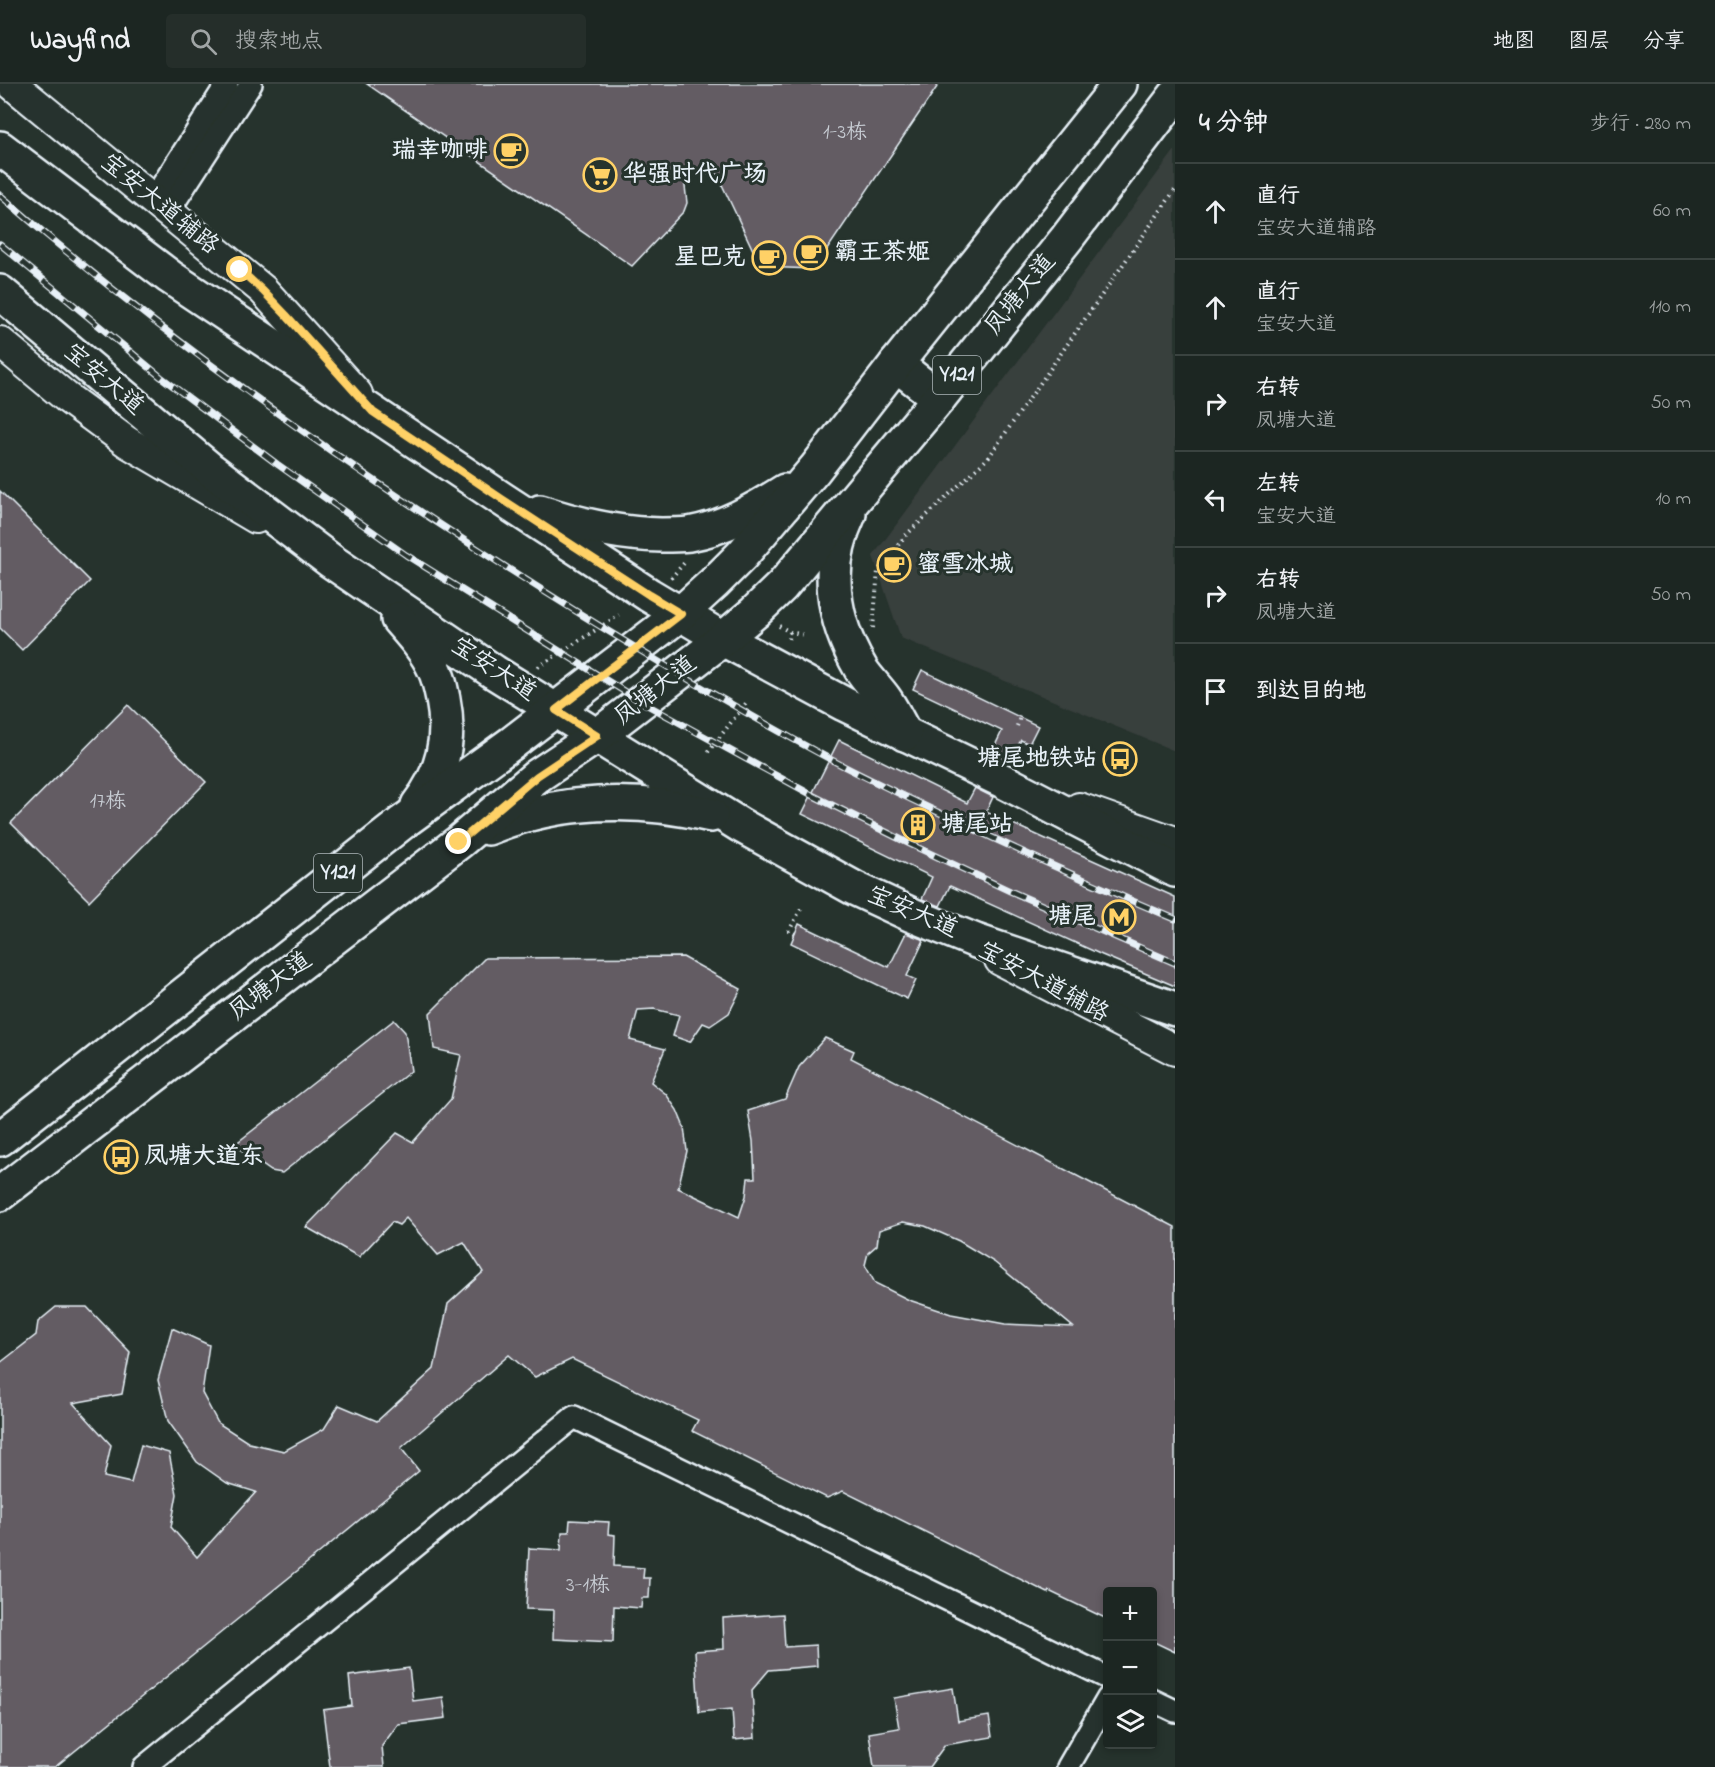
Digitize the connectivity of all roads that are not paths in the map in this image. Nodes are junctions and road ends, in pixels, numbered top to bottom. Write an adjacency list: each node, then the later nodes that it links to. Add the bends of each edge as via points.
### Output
1 (12, 84): 7 (main road, 宝安大道辅路)
2 (227, 84): 7 (street)
3 (251, 84): 7 (street)
4 (1120, 84): 10 (main road, 凤塘大道)
5 (1175, 96): 11 (main road, 凤塘大道 / Y121)
6 (0, 148): 12 (main road, via 170,277)
7 (160, 206): 12 (main road, 宝安大道辅路, via 263,291)
8 (0, 292): 16 (main road, 宝安大道, via 211,470)
9 (0, 342): 16 (main road, via 127,442)
10 (896, 364): 11 (main road); 13 (main road, 凤塘大道)
11 (939, 398): 14 (main road, 凤塘大道 / Y121)
12 (373, 412): 15 (main road)
13 (815, 469): 15 (main road, via 761,506 726,523 688,534 608,530); 18 (main road, 凤塘大道, via 742,555)
14 (857, 496): 19 (main road, 凤塘大道 / Y121, via 782,585); 21 (main road, via 837,550 836,609 846,642 862,672 885,698)
15 (502, 499): 18 (main road)
16 (330, 561): 17 (main road, 宝安大道)
17 (376, 592): 20 (main road, 宝安大道); 24 (main road, via 417,640 434,667 446,711 443,760 429,789)
18 (681, 614): 19 (main road); 20 (main road, 凤塘大道 / Y121)
19 (723, 639): 21 (main road); 22 (main road, 凤塘大道 / Y121)
20 (556, 710): 22 (main road, 宝安大道); 24 (main road, 凤塘大道 / Y121)
21 (904, 734): 23 (main road)
22 (597, 736): 25 (main road, 宝安大道); 26 (main road, 凤塘大道 / Y121, via 537,776)
23 (1002, 781): 27 (main road); 28 (main road)
24 (403, 822): 32 (main road, 凤塘大道 / Y121)
25 (740, 825): 26 (main road, via 666,806 586,805 510,819); 29 (main road, 宝安大道)
26 (459, 842): 33 (main road, 凤塘大道 / Y121)
27 (1175, 842)
28 (1175, 870)
29 (912, 915): 30 (main road, 宝安大道); 31 (main road, 宝安大道辅路)
30 (1175, 1009)
31 (1175, 1050)
32 (0, 1138)
33 (0, 1194)
34 (1103, 1676): 38 (street, via 574,1417)
35 (1157, 1702): 37 (street)
36 (1103, 1705): 39 (street)
37 (1175, 1711)
38 (144, 1767)
39 (1068, 1767)

